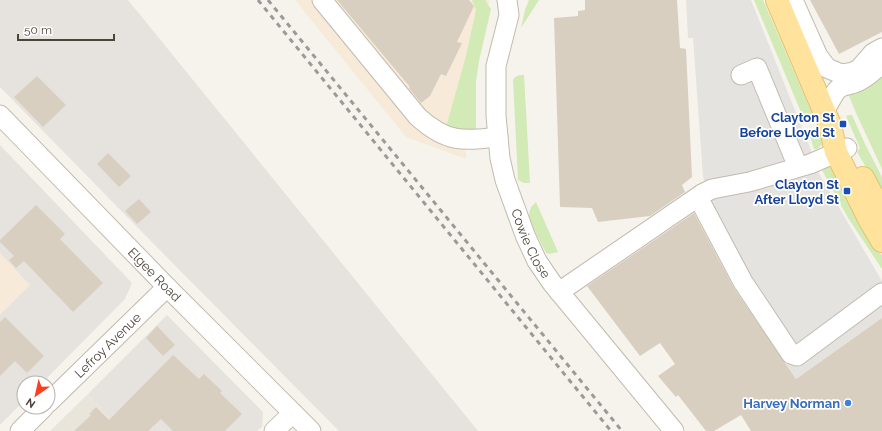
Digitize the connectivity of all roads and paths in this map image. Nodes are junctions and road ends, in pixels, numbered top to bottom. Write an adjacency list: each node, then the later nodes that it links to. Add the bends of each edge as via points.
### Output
1 (322, 0): 11 (street, via 426,124 456,139)
2 (522, 0): 5 (street, Cowie Close)
3 (777, 0): 10 (main road)
4 (793, 0): 6 (street, via 826,68 841,74 853,72 860,69 873,53)
5 (508, 7): 11 (street, Cowie Close, via 496,66)
6 (882, 48)
7 (882, 64): 10 (street, via 857,83 837,90 829,104)
8 (741, 75): 13 (street, via 757,68)
9 (0, 115): 17 (street, Elgee Road)
10 (827, 118): 12 (main road)
11 (498, 137): 18 (street, Cowie Close, via 505,180 525,235 537,261)
12 (842, 150): 13 (street); 15 (main road); 16 (main road, via 868,218)
13 (798, 167): 14 (street, via 749,182 712,189)
14 (702, 194): 18 (street); 19 (street, via 700,201 743,282 791,354 797,356)
15 (882, 208)
16 (882, 242)
17 (167, 287): 20 (street, Lefroy Avenue); 21 (street, Elgee Road)
18 (559, 292): 26 (street, Cowie Close)
19 (882, 293)
20 (56, 395)
21 (293, 413): 24 (street); 25 (street, Elgee Road)
22 (36, 415): 23 (street)
23 (20, 431)
24 (274, 431)
25 (311, 431)
26 (674, 431)

